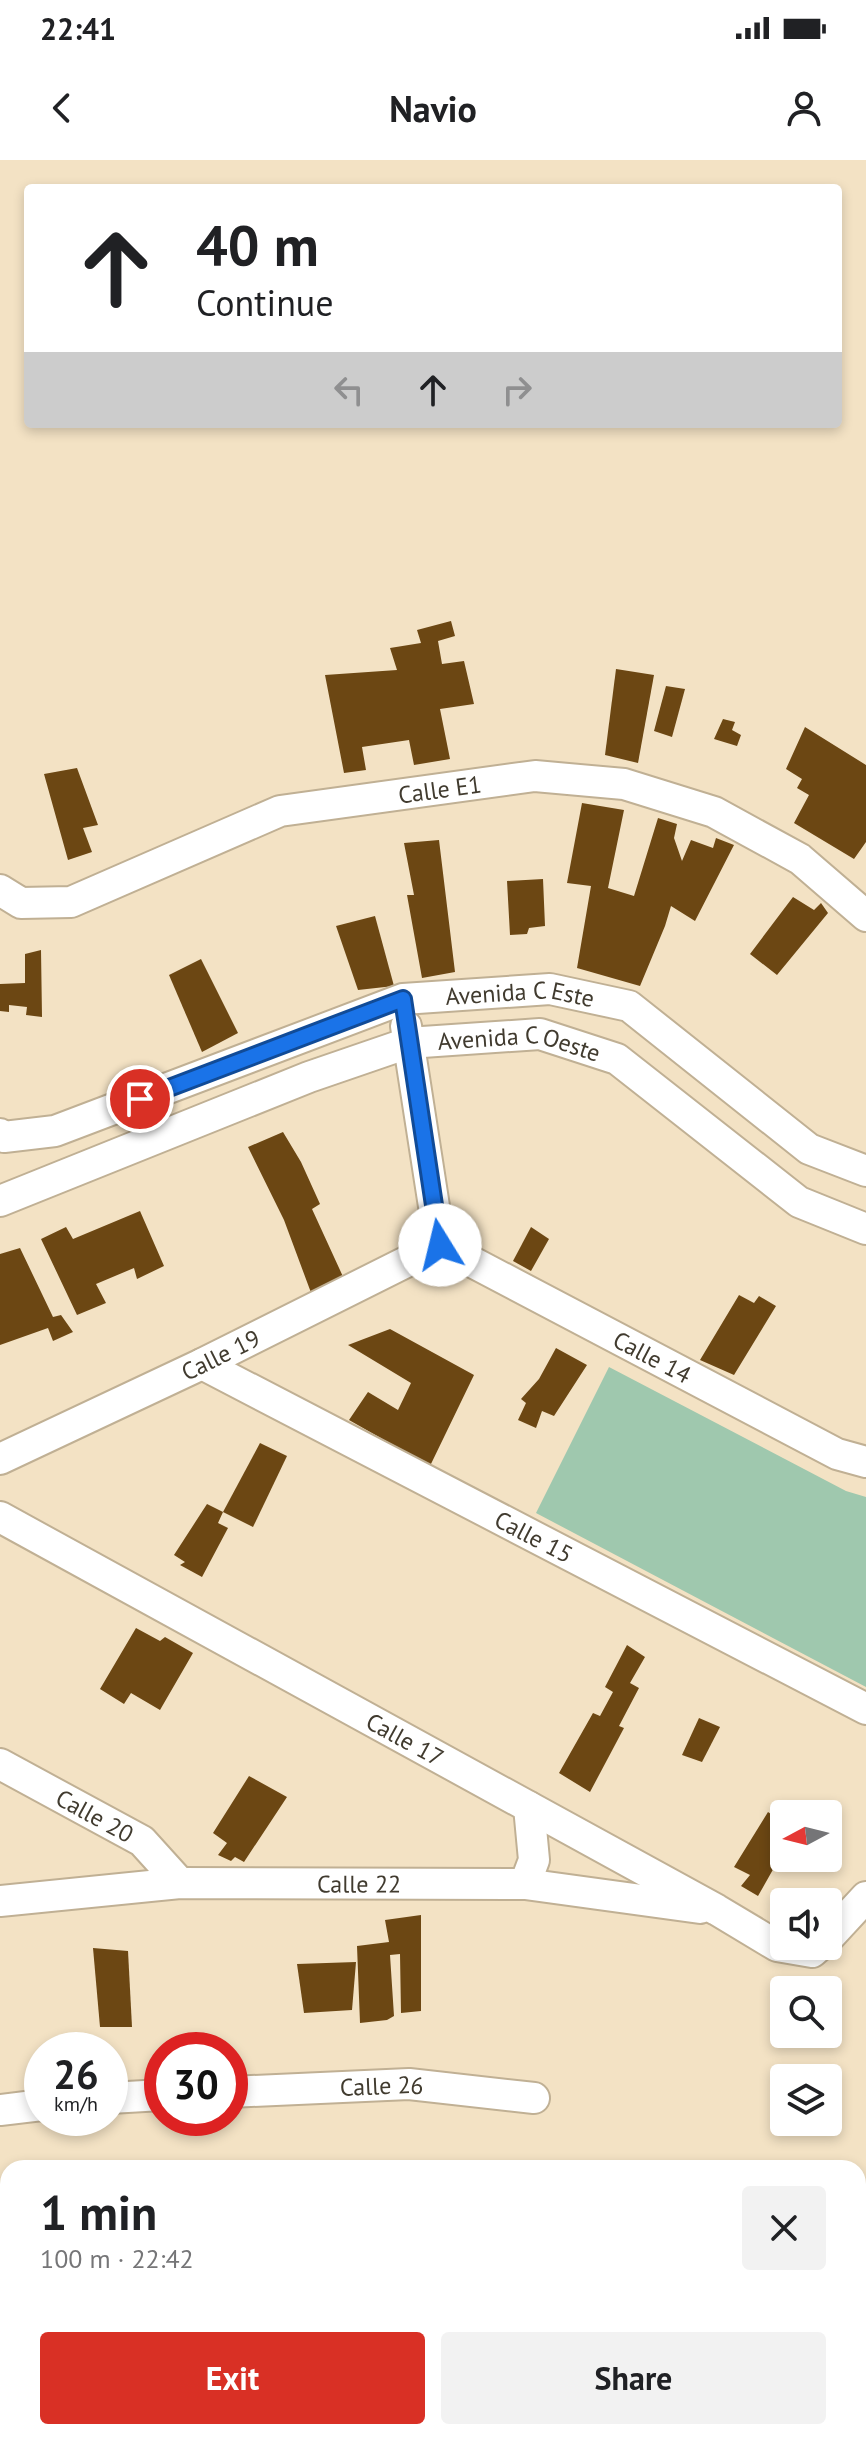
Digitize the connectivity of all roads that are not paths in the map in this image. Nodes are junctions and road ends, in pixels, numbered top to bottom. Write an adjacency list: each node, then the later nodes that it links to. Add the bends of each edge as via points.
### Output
1 (0, 890): 2 (street, Calle E1, via 21,903 71,902 280,811 535,776 624,784 714,812 800,859)
2 (866, 916)
3 (403, 999): 4 (street); 5 (street, Avenida C Este, via 55,1131); 6 (street, Avenida C Este, via 550,989 629,1006 809,1149)
4 (408, 1043): 7 (street, Avenida C Oeste, via 309,1077); 8 (street, Avenida C Oeste, via 540,1034 617,1059 799,1202); 9 (street)
5 (0, 1134)
6 (866, 1171)
7 (0, 1201)
8 (866, 1229)
9 (440, 1245): 10 (street, Calle 19); 12 (street, Calle 14, via 837,1454)
10 (202, 1364): 11 (street, Calle 19); 14 (street, Calle 15)
11 (0, 1459)
12 (866, 1462)
13 (0, 1517): 16 (street, Calle 17)
14 (866, 1709)
15 (0, 1764): 17 (street, Calle 20, via 142,1841)
16 (529, 1807): 18 (street, via 534,1860); 21 (street, Calle 17)
17 (180, 1883): 18 (street, Calle 22); 20 (street, Calle 22)
18 (525, 1884): 21 (street, Calle 22)
19 (866, 1897): 22 (street)
20 (0, 1901)
21 (717, 1910): 23 (street, Calle 17)
22 (842, 1922)
23 (770, 1942)
24 (248, 2091): 25 (street, Calle 26, via 409,2084)
25 (534, 2098)
26 (24, 2107): 27 (street)
27 (0, 2110)

